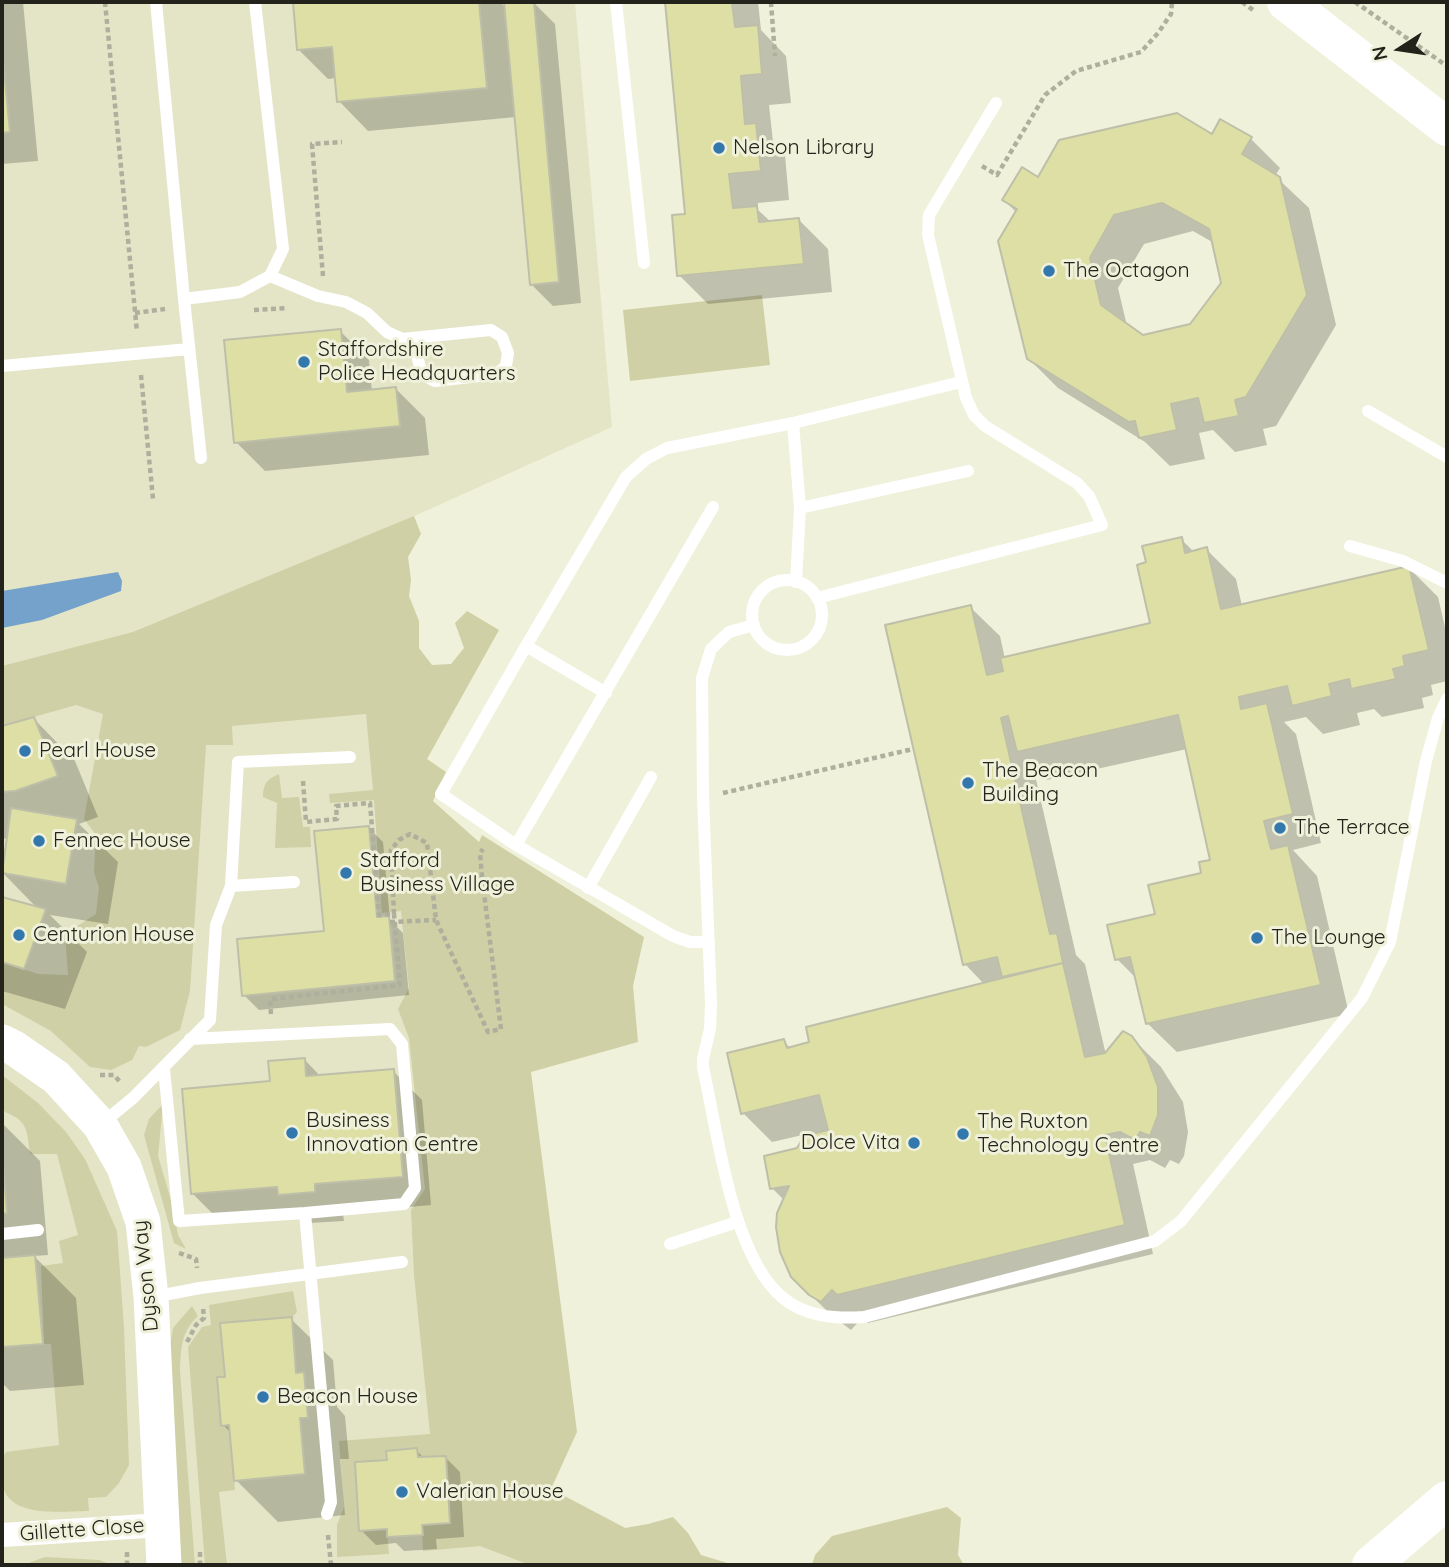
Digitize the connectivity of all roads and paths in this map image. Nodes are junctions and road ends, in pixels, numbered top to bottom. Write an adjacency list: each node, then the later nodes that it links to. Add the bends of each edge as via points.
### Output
1 (105, 2): 19 (path)
2 (156, 2): 16 (lane)
3 (255, 2): 15 (lane, via 283,249)
4 (616, 2): 14 (lane)
5 (771, 2): 9 (path)
6 (1172, 2): 13 (path, via 1171,14 1141,52 1076,71 1045,95 997,175)
7 (1286, 2): 12 (highway)
8 (1355, 2): 10 (path)
9 (775, 56)
10 (1447, 66)
11 (996, 103): 13 (lane)
12 (1447, 127)
13 (965, 155): 21 (lane, via 929,215 928,235)
14 (644, 263)
15 (270, 276): 16 (lane, via 240,292); 17 (lane, via 346,302 402,340)
16 (184, 299): 18 (lane)
17 (415, 338): 17 (lane, via 491,330 502,337 508,353 506,366 498,374 435,381 420,369)
18 (189, 349): 19 (lane); 25 (lane)
19 (139, 353): 20 (lane); 27 (path)
20 (2, 366)
21 (961, 382): 23 (lane); 33 (lane, via 974,415 1077,483 1089,496 1101,525)
22 (1368, 411): 24 (lane)
23 (793, 423): 29 (lane); 35 (lane, via 667,448 646,460 626,477)
24 (1447, 457)
25 (201, 458)
26 (968, 471): 29 (lane)
27 (153, 499)
28 (713, 507): 36 (lane)
29 (800, 508): 31 (lane)
30 (1350, 546): 32 (lane, via 1402,561)
31 (796, 582): 33 (lane); 34 (lane, via 779,582 760,593 752,614)
32 (1447, 583)
33 (817, 598): 34 (lane, via 822,620 811,641 801,648 778,649 767,644)
34 (754, 625): 42 (lane, via 729,632 711,649 702,678)
35 (526, 646): 36 (lane); 43 (lane, via 441,794)
36 (606, 693): 44 (lane)
37 (1447, 699): 58 (lane, via 1426,761 1390,942 1379,967 1362,998 1181,1221 1154,1241 864,1317 841,1318 805,1311 783,1299 756,1263)
38 (913, 749): 42 (path)
39 (350, 757): 40 (lane)
40 (301, 759): 46 (lane, via 239,762); 48 (path, via 306,821 337,819 336,806 370,803 379,915)
41 (651, 777): 47 (lane)
42 (704, 797): 51 (lane)
43 (494, 830): 44 (lane); 49 (path, via 481,853 501,1029 488,1032)
44 (516, 845): 47 (lane)
45 (295, 882): 46 (lane)
46 (231, 886): 53 (lane, via 216,925 210,1020)
47 (589, 888): 51 (lane, via 673,936)
48 (394, 914): 49 (path, via 391,850 410,834 427,843); 52 (path, via 400,985 270,999)
49 (436, 920): 50 (path)
50 (390, 922)
51 (709, 942): 58 (lane, via 710,1029 703,1068)
52 (272, 1035): 53 (lane); 57 (lane, via 390,1029 402,1044 415,1188 404,1204)
53 (190, 1040): 55 (lane)
54 (2, 1042): 56 (street, Dyson Way, via 56,1077)
55 (164, 1069): 56 (lane); 57 (lane, via 178,1221)
56 (100, 1125): 64 (street, Dyson Way, via 124,1167 143,1222)
57 (305, 1213): 63 (lane)
58 (737, 1222): 61 (lane)
59 (38, 1230): 60 (lane)
60 (2, 1234)
61 (670, 1244)
62 (402, 1262): 63 (lane)
63 (312, 1273): 64 (lane); 66 (lane, via 331,1502)
64 (151, 1297): 67 (street, Dyson Way)
65 (1447, 1500): 73 (highway)
66 (327, 1514): 72 (path)
67 (162, 1525): 68 (street, Gillette Close); 71 (street, Dyson Way)
68 (125, 1527): 69 (street, Gillette Close); 70 (path)
69 (2, 1535)
70 (127, 1565)
71 (164, 1565)
72 (331, 1565)
73 (1371, 1565)

